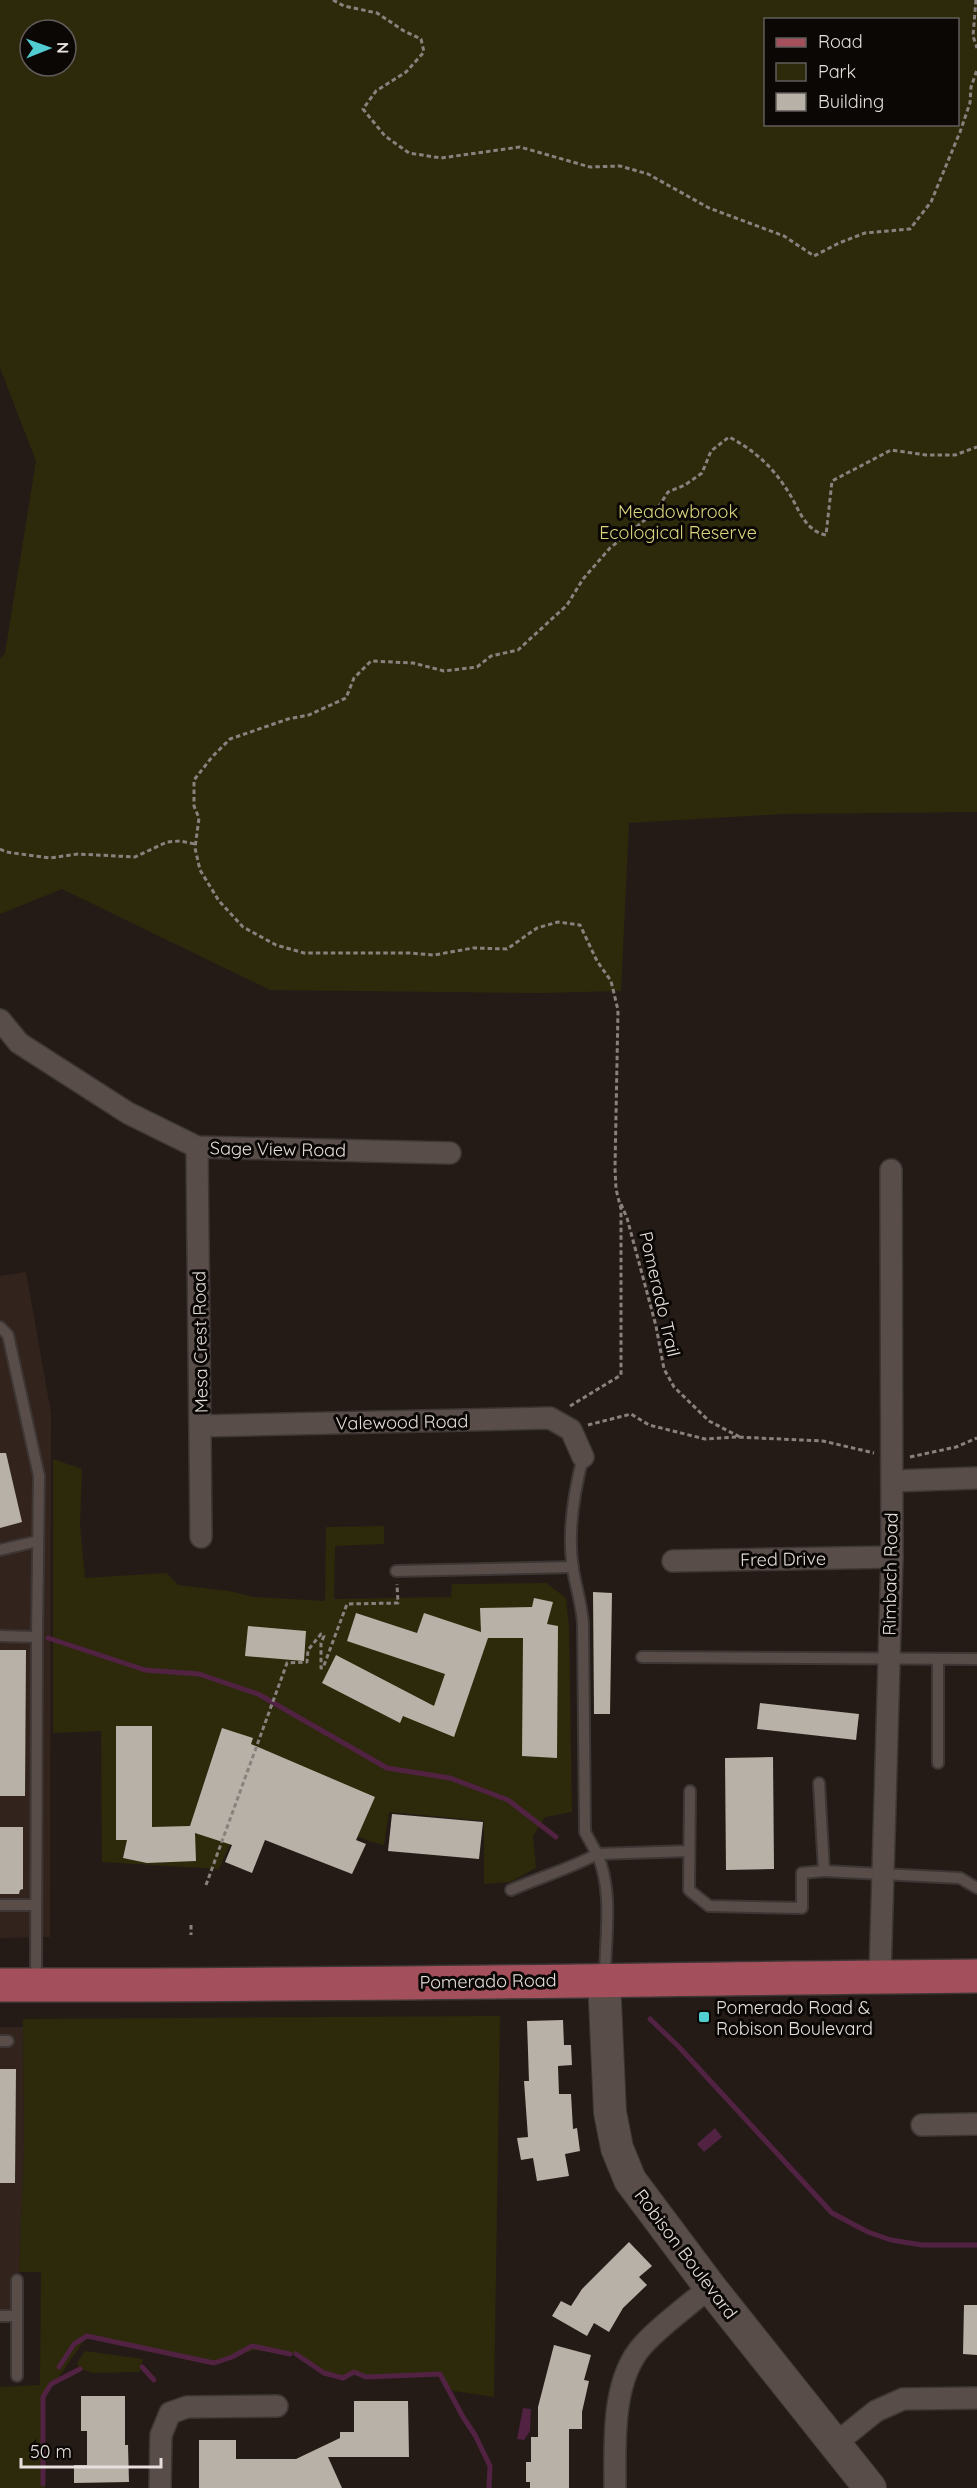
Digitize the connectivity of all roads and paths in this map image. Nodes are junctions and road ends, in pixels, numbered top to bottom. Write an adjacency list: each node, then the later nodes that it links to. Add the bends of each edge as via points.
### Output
1 (333, 0): 4 (path, via 377,13 422,39 424,52 406,72 376,91 363,109 385,136 409,153 441,158 520,147 590,167 620,166 648,174 709,208 784,236 814,256 865,233 910,229 931,202 960,132)
2 (976, 0): 3 (path)
3 (977, 48)
4 (977, 70)
5 (977, 447): 6 (path, via 955,455 891,450 832,481 826,536 816,534 799,515 787,488 759,456 729,437 711,452 702,473 668,492 656,511 610,548 567,605 518,650 490,656 477,667 444,671 413,663 371,661 354,678 346,698 309,715 230,739 194,780 194,806 199,818)
6 (195, 844): 7 (path, via 167,842 135,857 78,854 50,858); 12 (path, via 200,870 219,901 243,927 276,945 304,953 434,955 473,948 507,950 537,928 558,922 580,925 611,981 618,1010)
7 (0, 849)
8 (0, 1020): 9 (street, Sage View Road, via 19,1043 128,1113)
9 (197, 1147): 10 (street, Sage View Road); 15 (street, Mesa Crest Road)
10 (450, 1153)
11 (891, 1170): 19 (street, Rimbach Road)
12 (617, 1194): 14 (path, via 621,1209 621,1375); 17 (path, Pomerado Trail, via 633,1239 664,1369 674,1387 709,1421)
13 (0, 1327): 24 (lane, via 8,1335 39,1476)
14 (550, 1418): 15 (street, Valewood Road); 16 (street)
15 (201, 1426): 23 (street, Mesa Crest Road)
16 (571, 1430): 17 (path, Pomerado Trail, via 631,1414 649,1425 705,1439); 20 (street)
17 (742, 1437): 19 (path, Pomerado Trail, via 823,1442)
18 (977, 1438): 19 (path, Pomerado Trail, via 956,1447 902,1459)
19 (892, 1456): 22 (street, Rimbach Road)
20 (583, 1457): 28 (lane, via 575,1488)
21 (977, 1478): 22 (street)
22 (892, 1480): 26 (street, Rimbach Road)
23 (201, 1537)
24 (38, 1542): 25 (lane); 31 (lane)
25 (0, 1550)
26 (892, 1557): 27 (street, Fred Drive); 33 (street, Rimbach Road)
27 (674, 1561)
28 (573, 1568): 29 (lane); 40 (lane, via 583,1624 585,1832)
29 (396, 1570): 43 (path, via 398,1603 347,1604 323,1668 321,1634 308,1650 308,1662 287,1663)
30 (0, 1636): 31 (lane)
31 (37, 1637): 47 (lane)
32 (642, 1657): 33 (lane)
33 (889, 1659): 34 (lane); 42 (street, Rimbach Road)
34 (938, 1659): 35 (lane); 36 (lane)
35 (977, 1659)
36 (938, 1763)
37 (819, 1782): 41 (lane)
38 (690, 1791): 39 (lane)
39 (689, 1851): 40 (lane); 41 (lane, via 689,1890 709,1906 802,1908 802,1872)
40 (597, 1854): 45 (lane, via 574,1867); 52 (lane, via 604,1870 606,1892)
41 (824, 1871): 42 (lane)
42 (883, 1876): 44 (lane, via 960,1878); 51 (street, Rimbach Road)
43 (206, 1885)
44 (977, 1888)
45 (512, 1890)
46 (0, 1905): 47 (lane)
47 (35, 1905): 54 (lane)
48 (191, 1925): 49 (path)
49 (191, 1935)
50 (977, 1976): 51 (main road, Pomerado Road)
51 (880, 1977): 52 (main road, Pomerado Road)
52 (604, 1979): 54 (main road, Pomerado Road, via 244,1986); 58 (street, Robison Boulevard, via 610,2112 617,2148 630,2180)
53 (0, 1985): 54 (main road, Pomerado Road)
54 (36, 1985)
55 (977, 2124): 56 (street)
56 (922, 2125)
57 (17, 2280): 60 (lane)
58 (710, 2288): 64 (street, Robison Boulevard); 66 (street, via 642,2346 628,2370 615,2416)
59 (0, 2316): 60 (lane)
60 (17, 2316): 61 (lane)
61 (17, 2376)
62 (977, 2398): 64 (street, via 903,2399 876,2411)
63 (277, 2406): 65 (street, via 187,2408 170,2413 161,2435)
64 (835, 2444): 67 (street, Robison Boulevard)
65 (160, 2488)
66 (615, 2488)
67 (870, 2488)

